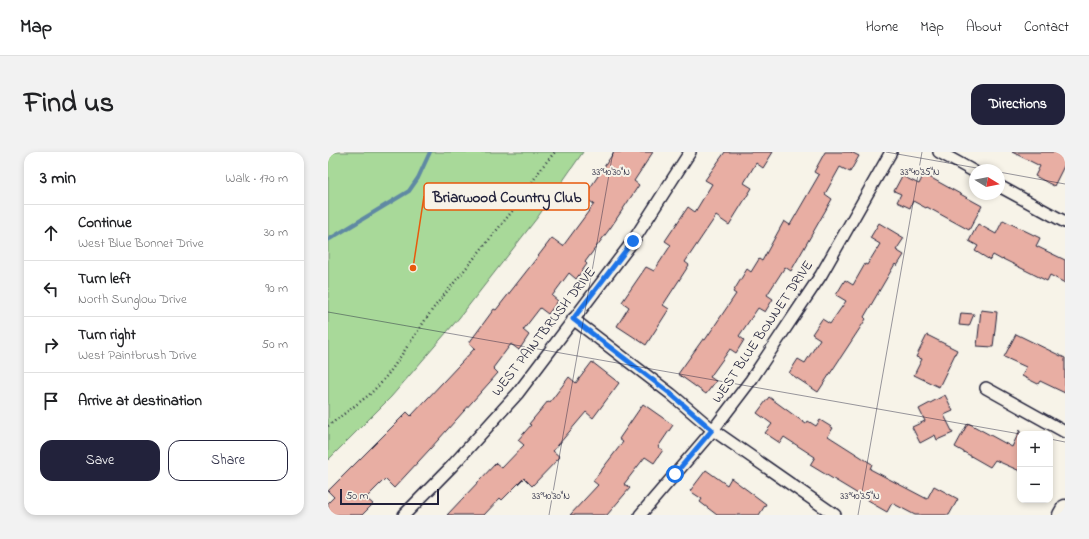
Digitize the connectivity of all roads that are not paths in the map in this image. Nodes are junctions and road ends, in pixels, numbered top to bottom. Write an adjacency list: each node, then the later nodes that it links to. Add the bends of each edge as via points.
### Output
1 (690, 152): 7 (street, WEST PAINTBRUSH DRIVE, via 633,241)
2 (891, 152): 9 (street, WEST BLUE BONNET DRIVE, via 821,275 751,380)
3 (939, 152): 4 (street)
4 (969, 169)
5 (1005, 189): 6 (street)
6 (1065, 222)
7 (573, 319): 9 (street, via 671,394); 12 (street, WEST PAINTBRUSH DRIVE, via 518,394)
8 (986, 388): 10 (street)
9 (712, 430): 13 (street, WEST BLUE BONNET DRIVE); 14 (street)
10 (1065, 432)
11 (1065, 508): 15 (street)
12 (404, 515)
13 (640, 515)
14 (836, 515)
15 (1061, 515)

